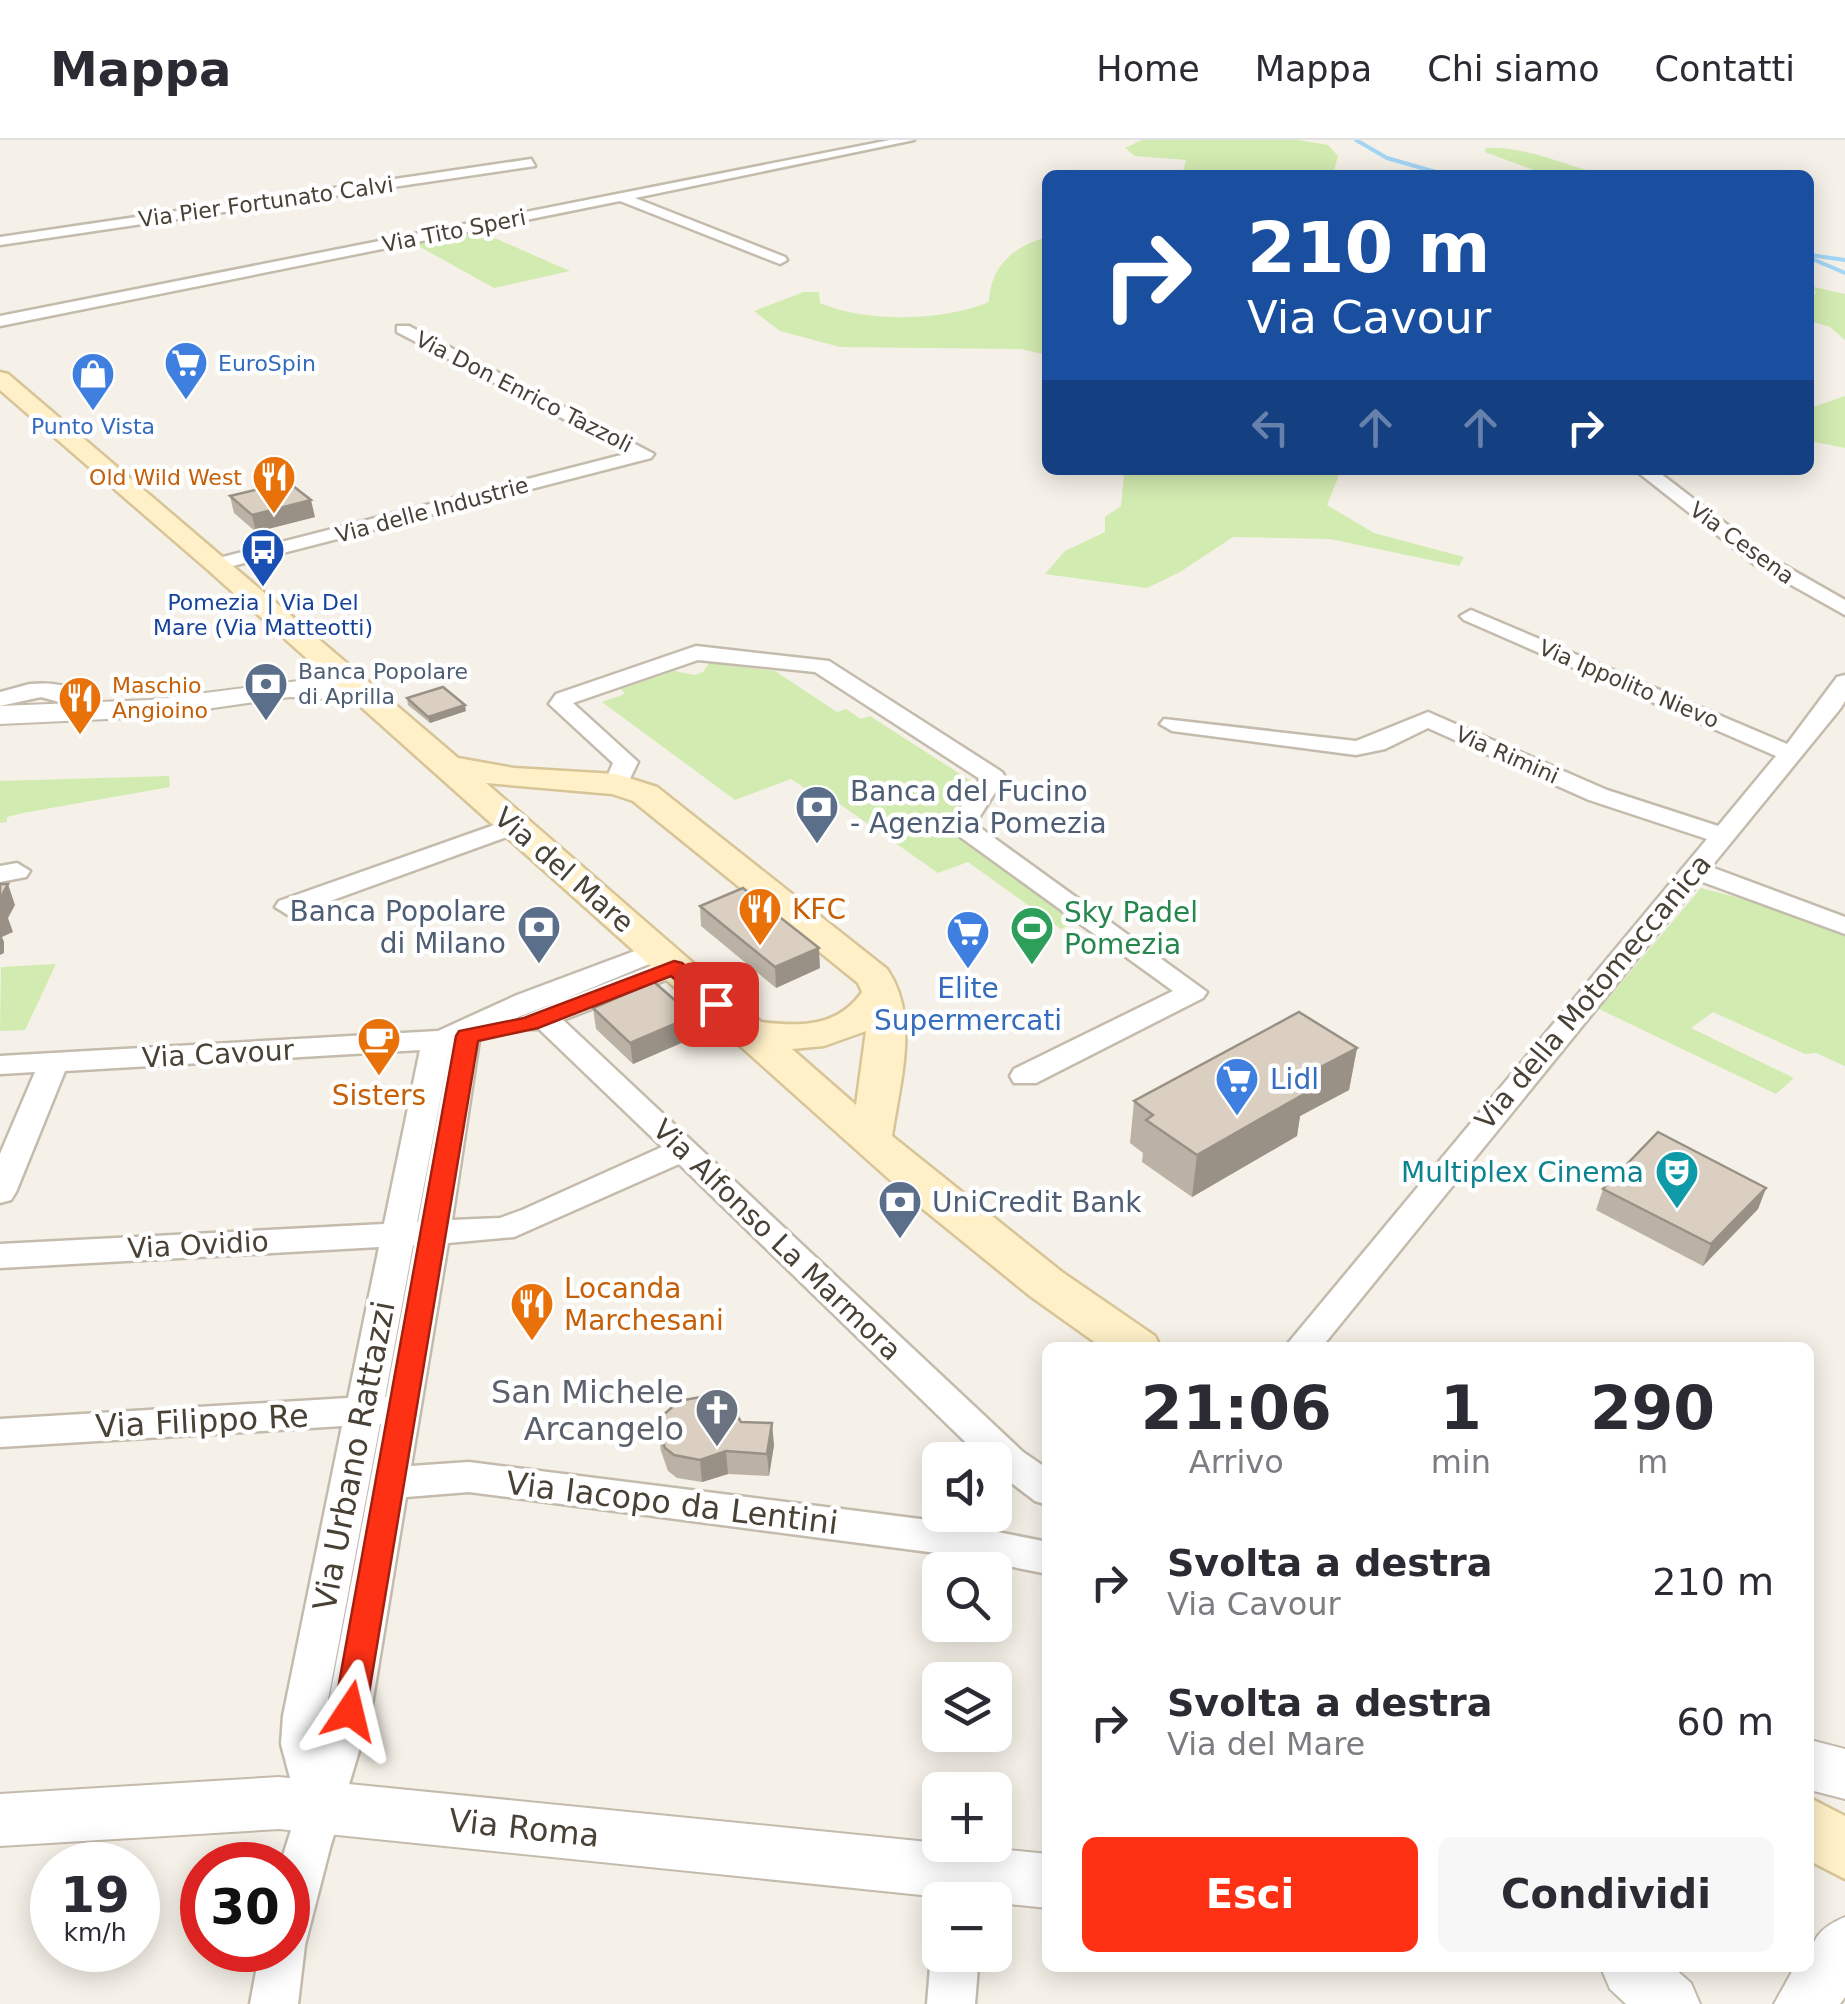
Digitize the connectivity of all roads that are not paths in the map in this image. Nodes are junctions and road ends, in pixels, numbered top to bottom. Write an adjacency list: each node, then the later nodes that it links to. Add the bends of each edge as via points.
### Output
1 (908, 140): 3 (street, Via Tito Speri)
2 (532, 162): 4 (street, Via Pier Fortunato Calvi)
3 (623, 198): 5 (street); 6 (street, Via Tito Speri)
4 (0, 241)
5 (780, 260)
6 (0, 321)
7 (403, 328): 9 (street, Via Don Enrico Tazzoli)
8 (0, 380): 11 (main road, Via del Mare)
9 (645, 454): 11 (street, Via delle Industrie)
10 (1650, 475): 12 (street, Via Cesena, via 1761,560)
11 (218, 564): 14 (main road, Via del Mare)
12 (1845, 609)
13 (1470, 616): 20 (street, Via Ippolito Nievo)
14 (324, 657): 15 (street, via 315,673); 17 (main road, Via del Mare)
15 (290, 687): 17 (street); 18 (street, via 177,706 84,712)
16 (1843, 690): 20 (street, Via della Motomeccanica)
17 (362, 694): 23 (main road, Via del Mare)
18 (3, 696)
19 (1172, 724): 24 (street, Via Rimini, via 1356,748 1428,719 1587,791)
20 (1788, 753): 24 (street, Via della Motomeccanica)
21 (514, 778): 22 (main road); 23 (main road); 23 (main road)
22 (628, 788): 23 (main road, via 541,812); 29 (main road); 37 (street, via 626,762 560,704 696,653 821,666 993,777 962,826 1193,992)
23 (488, 804): 26 (street); 28 (main road, Via del Mare)
24 (1722, 836): 25 (street, Via della Motomeccanica)
25 (1694, 870): 27 (street); 45 (street, Via della Motomeccanica)
26 (288, 907)
27 (1845, 926)
28 (665, 959): 30 (street, Via Cavour); 31 (main road, Via del Mare); 32 (street, Via Cavour, via 515,1006)
29 (882, 990): 31 (main road, via 869,1011 840,1030 796,1039); 33 (main road)
30 (545, 1018): 32 (street, Via Cavour); 39 (street, Via Alfonso La Marmora)
31 (748, 1032): 36 (main road, Via del Mare)
32 (452, 1039): 34 (street, Via Cavour); 41 (street, Via Urbano Rattazzi); 42 (street, Via Urbano Rattazzi)
33 (883, 1047): 36 (main road, via 854,1070); 38 (main road)
34 (54, 1062): 35 (street, Via Cavour); 40 (street)
35 (0, 1065)
36 (793, 1073): 38 (main road, Via del Mare)
37 (1025, 1076)
38 (871, 1140): 44 (main road, Via del Mare, via 1046,1284)
39 (683, 1150): 41 (street, Via Ovidio, via 534,1218 502,1228); 49 (street, Via Alfonso La Marmora)
40 (0, 1192)
41 (434, 1233): 42 (street, Via Ovidio); 46 (street, Via Urbano Rattazzi)
42 (397, 1235): 43 (street, Via Ovidio); 47 (street, Via Urbano Rattazzi)
43 (0, 1256)
44 (1129, 1342)
45 (1306, 1342)
46 (404, 1408): 47 (street, Via Filippo Re); 51 (street, Via Urbano Rattazzi)
47 (363, 1411): 48 (street, Via Filippo Re); 58 (street, Via Urbano Rattazzi, via 304,1716 303,1744)
48 (0, 1433)
49 (972, 1442)
50 (1012, 1476): 52 (street, Via Alfonso La Marmora)
51 (392, 1483): 53 (street, Via Iacopo da Lentini, via 470,1478); 58 (street, Via Urbano Rattazzi, via 350,1711)
52 (1042, 1488)
53 (922, 1523)
54 (975, 1532): 55 (street, Via Iacopo da Lentini)
55 (1042, 1556)
56 (1814, 1766): 57 (street)
57 (1845, 1774)
58 (320, 1806): 59 (street, Via Roma, via 258,1802); 61 (street); 64 (street, Via Roma)
59 (0, 1820)
60 (1814, 1829): 62 (main road)
61 (310, 1845)
62 (1845, 1851)
63 (1042, 1881): 65 (street, Via Roma)
64 (922, 1882)
65 (1012, 1883)
66 (1845, 1946): 67 (street); 74 (street)
67 (1814, 1950)
68 (280, 1972): 71 (street)
69 (954, 1972): 72 (street)
70 (1634, 1972): 73 (street)
71 (274, 2004)
72 (952, 2004)
73 (1670, 2004)
74 (1804, 2004)

